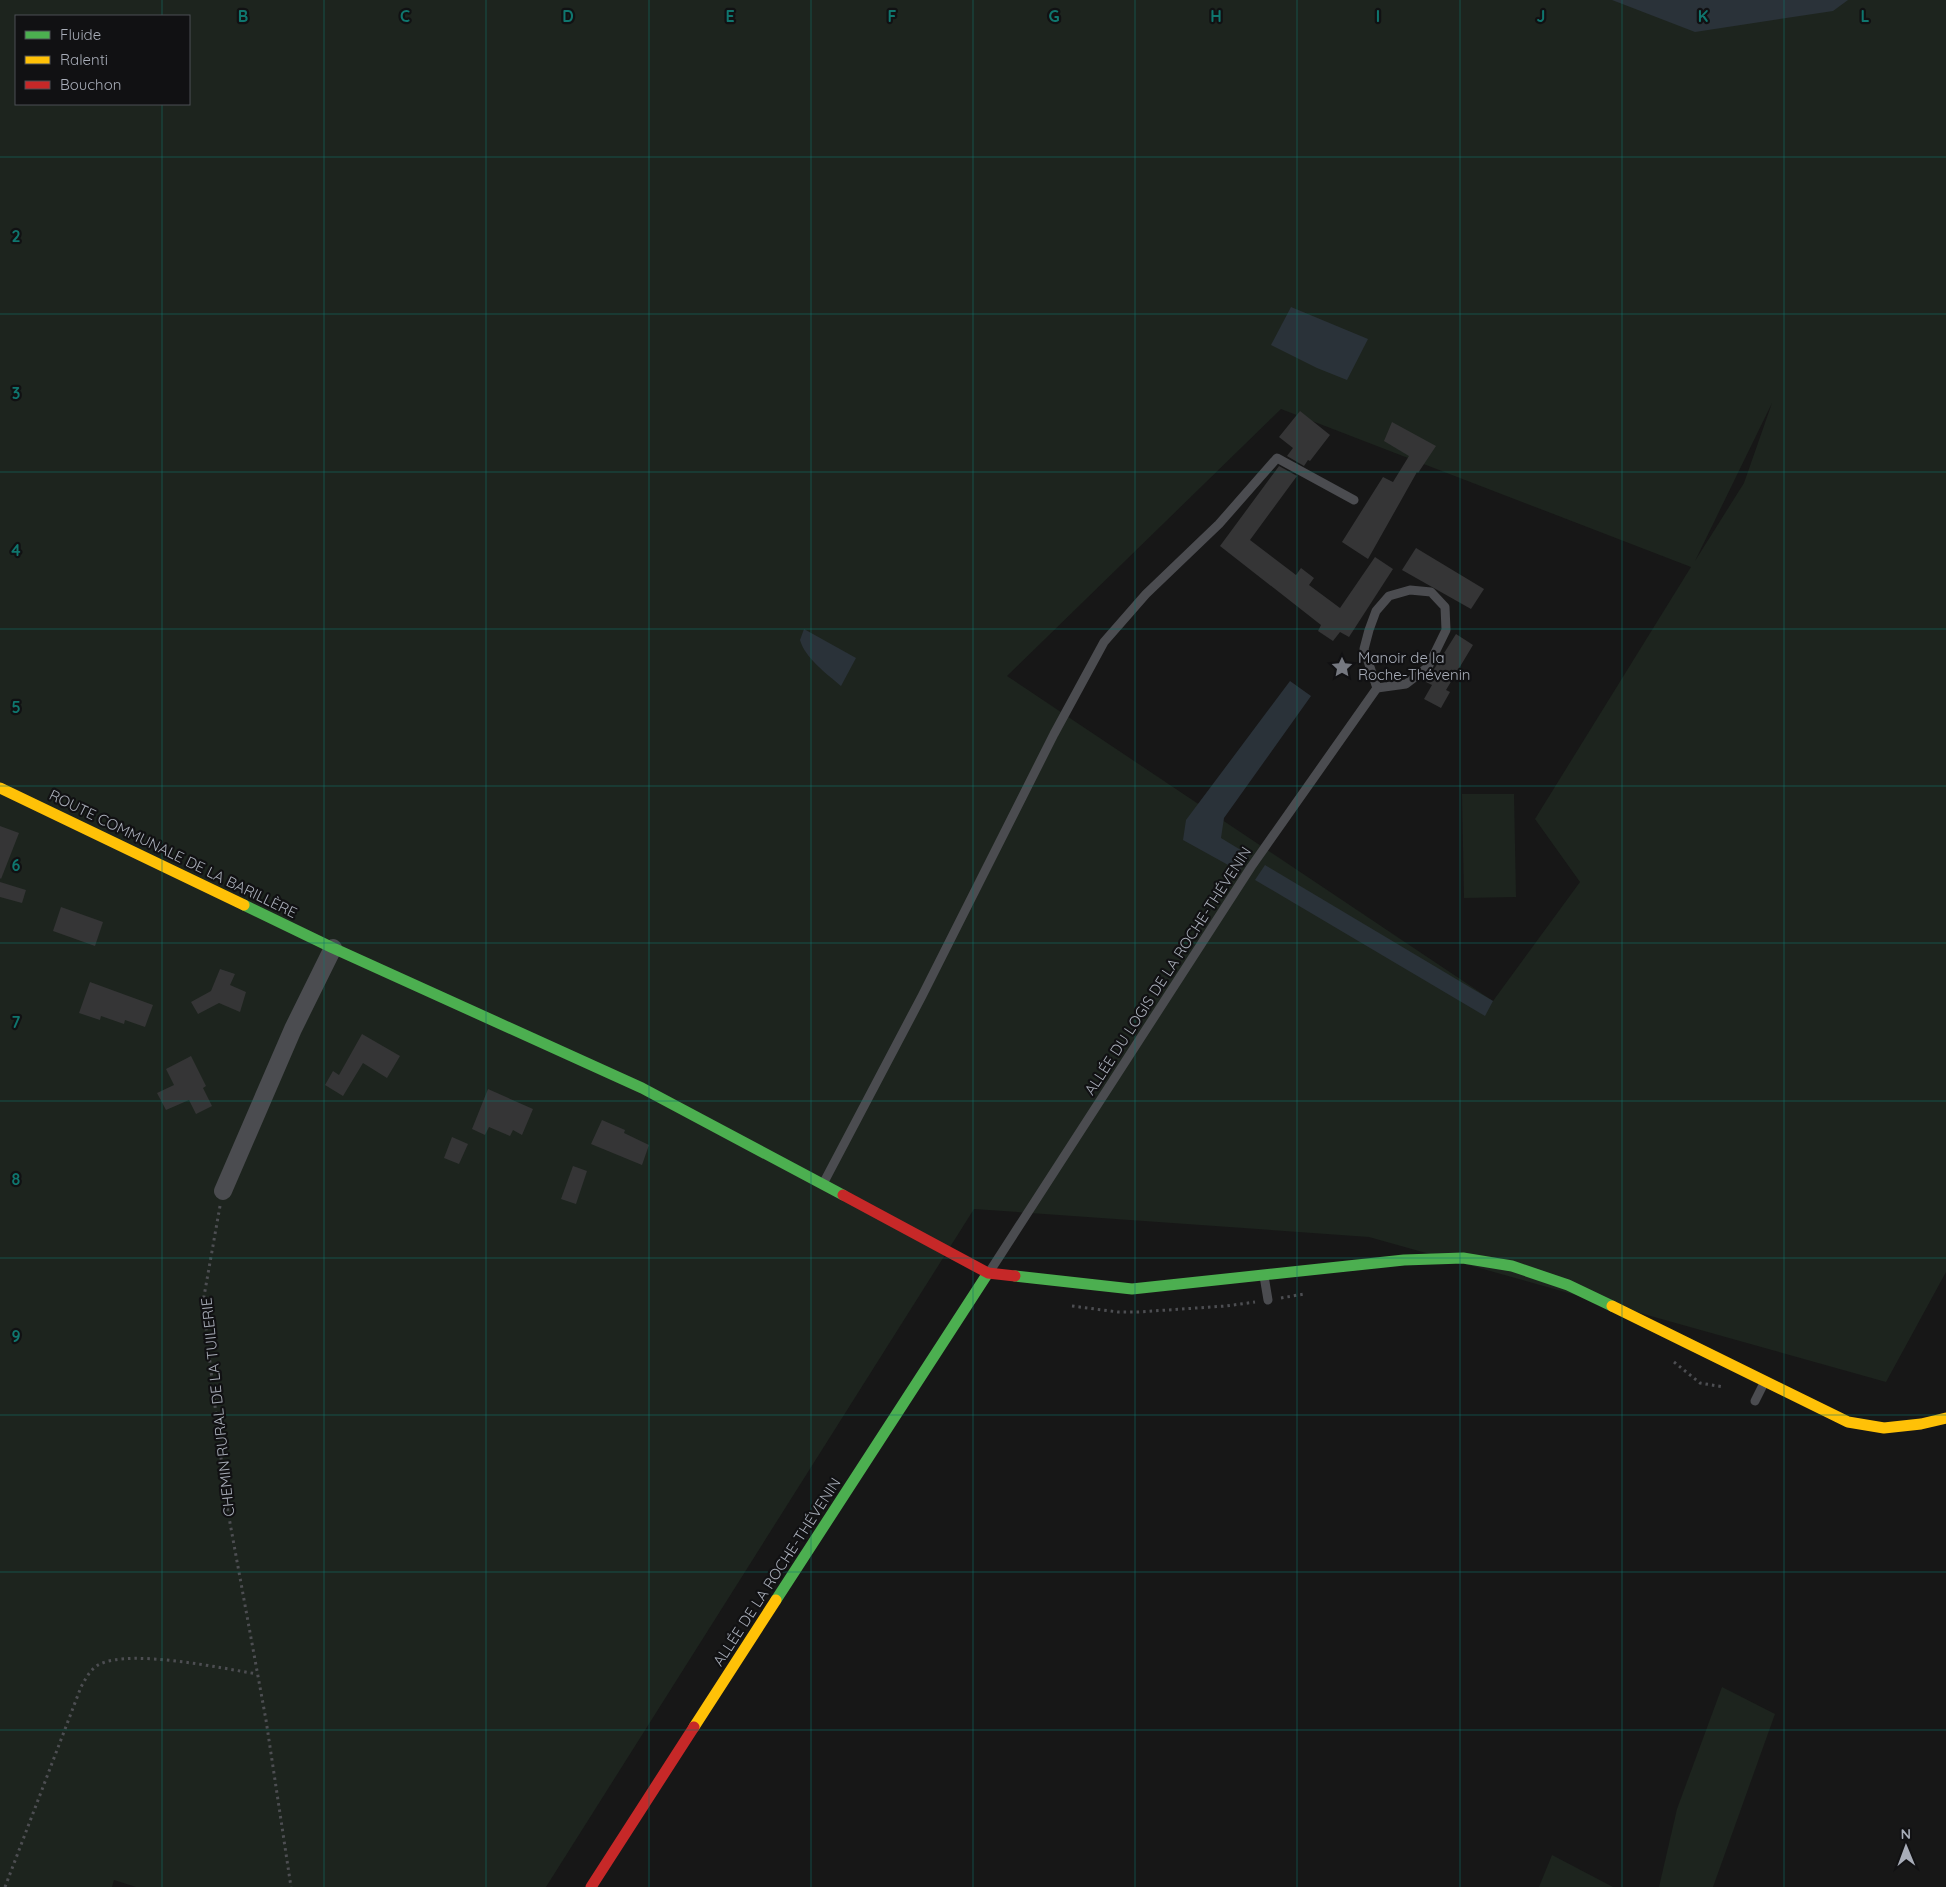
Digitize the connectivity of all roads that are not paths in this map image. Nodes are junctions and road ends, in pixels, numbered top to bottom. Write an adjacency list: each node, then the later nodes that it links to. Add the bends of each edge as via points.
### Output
1 (1354, 500): 5 (lane, via 1277,458 1219,524 1146,594 1104,642)
2 (1377, 688): 2 (lane, via 1364,649 1376,611 1389,596 1410,590 1431,592 1445,607 1446,630 1428,667 1406,684); 7 (lane, ALLÉE DU LOGIS DE LA ROCHE-THÉVENIN, via 1251,867)
3 (0, 788): 4 (street, ROUTE COMMUNALE DE LA BARILLÈRE)
4 (332, 948): 5 (street, ROUTE COMMUNALE DE LA BARILLÈRE, via 642,1088); 6 (street)
5 (823, 1185): 7 (street, ROUTE COMMUNALE DE LA BARILLÈRE)
6 (223, 1191)
7 (988, 1273): 8 (street, via 1132,1289); 13 (street, ALLÉE DE LA ROCHE-THÉVENIN)
8 (1264, 1276): 9 (lane); 10 (street, via 1463,1258 1512,1266 1568,1284)
9 (1268, 1300)
10 (1765, 1381): 11 (lane); 12 (street, via 1848,1422 1884,1428)
11 (1755, 1401)
12 (1946, 1418)
13 (591, 1887)

